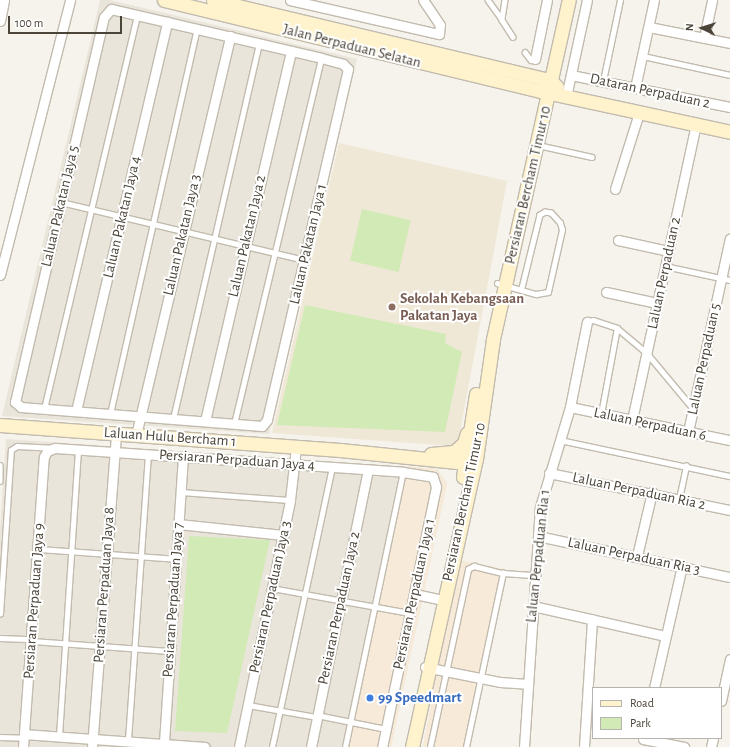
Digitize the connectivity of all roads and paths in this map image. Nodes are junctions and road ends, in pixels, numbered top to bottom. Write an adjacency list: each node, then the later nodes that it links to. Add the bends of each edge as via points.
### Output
1 (4, 0): 19 (street)
2 (70, 0): 62 (street)
3 (164, 0): 21 (street, Jalan Perpaduan Selatan)
4 (213, 0): 21 (street, Jalan Perpaduan Selatan)
5 (290, 0): 16 (street)
6 (423, 0): 16 (street, via 440,25 441,32 434,35)
7 (488, 0): 18 (lane)
8 (505, 0): 18 (lane)
9 (547, 0): 33 (street)
10 (562, 0): 37 (street)
11 (568, 0): 37 (street)
12 (587, 0): 34 (street)
13 (620, 0): 36 (lane)
14 (654, 0): 22 (street)
15 (712, 0): 26 (street)
16 (302, 1): 21 (street)
17 (137, 15): 20 (street); 48 (street, Laluan Pakatan Jaya 5, via 110,9 104,18); 50 (lane)
18 (501, 18): 25 (lane)
19 (0, 21)
20 (167, 22): 23 (street); 51 (street, Laluan Pakatan Jaya 4)
21 (296, 26): 37 (street, Jalan Perpaduan Selatan)
22 (649, 27): 26 (street); 31 (street)
23 (197, 29): 24 (street); 52 (lane)
24 (230, 36): 28 (street); 53 (street, Laluan Pakatan Jaya 3)
25 (513, 37)
26 (704, 38): 27 (street)
27 (730, 43)
28 (259, 44): 29 (street); 55 (lane)
29 (291, 51): 32 (street); 57 (street, Laluan Pakatan Jaya 2)
30 (525, 52): 33 (lane, via 531,60)
31 (643, 56): 35 (lane); 38 (street)
32 (321, 58): 59 (lane); 60 (street, Laluan Pakatan Jaya 1, via 347,66 345,85)
33 (535, 59)
34 (571, 74): 36 (street, Dataran Perpaduan 2); 39 (street)
35 (730, 75)
36 (603, 81): 38 (street, Dataran Perpaduan 2)
37 (546, 86): 39 (street, Jalan Perpaduan Selatan); 44 (street, Persiaran Bercham Timur 10); 49 (street)
38 (635, 88): 40 (street, Dataran Perpaduan 2)
39 (566, 97): 41 (street, Jalan Perpaduan Selatan)
40 (730, 108)
41 (639, 114): 42 (street, Jalan Perpaduan Selatan); 46 (street)
42 (696, 125): 43 (street, Jalan Perpaduan Selatan); 58 (street, Laluan Perpaduan 2)
43 (730, 132)
44 (538, 144): 45 (lane); 47 (street, Persiaran Bercham Timur 10)
45 (592, 157)
46 (615, 189)
47 (527, 191): 49 (street, via 522,203); 64 (street, Persiaran Bercham Timur 10)
48 (61, 202): 50 (lane); 74 (street, Laluan Pakatan Jaya 5, via 15,402 18,406)
49 (516, 206): 64 (street)
50 (91, 210): 51 (lane); 74 (lane)
51 (122, 217): 52 (lane); 75 (street, Laluan Pakatan Jaya 4)
52 (153, 225): 53 (lane); 76 (lane)
53 (182, 232): 55 (lane); 78 (street, Laluan Pakatan Jaya 3)
54 (730, 238): 63 (street, Laluan Perpaduan 5)
55 (214, 239): 57 (lane); 79 (lane)
56 (618, 240): 58 (street)
57 (245, 246): 59 (lane); 81 (street, Laluan Pakatan Jaya 2)
58 (668, 251): 61 (street, Laluan Perpaduan 2)
59 (275, 253): 60 (lane); 82 (lane)
60 (305, 260): 82 (street, Laluan Pakatan Jaya 1, via 265,425)
61 (665, 266): 63 (lane); 67 (street, Laluan Perpaduan 2)
62 (0, 274)
63 (726, 279): 73 (street, Laluan Perpaduan 5)
64 (501, 284): 65 (lane); 71 (street)
65 (522, 288): 65 (lane, via 542,295 550,290 562,230 560,223 551,213 544,212 540,216)
66 (606, 292): 67 (street)
67 (657, 303): 70 (street, Laluan Perpaduan 2)
68 (587, 322): 69 (lane, via 593,320); 72 (street, Laluan Perpaduan Ria 1)
69 (617, 328): 70 (lane); 77 (lane)
70 (646, 352): 73 (lane); 80 (street, Laluan Perpaduan 2)
71 (480, 396): 94 (street, via 464,444 454,452); 96 (street); 107 (street, Persiaran Bercham Timur 10, via 480,439)
72 (570, 407): 77 (street, Laluan Perpaduan 6); 87 (street, Laluan Perpaduan Ria 1)
73 (693, 408): 84 (street, Laluan Perpaduan 5)
74 (44, 409): 75 (street)
75 (76, 411): 76 (street)
76 (110, 414): 78 (street)
77 (601, 414): 80 (street, Laluan Perpaduan 6)
78 (139, 417): 79 (street); 86 (street, Laluan Pakatan Jaya 3)
79 (173, 419): 81 (street)
80 (632, 420): 84 (street, Laluan Perpaduan 6)
81 (204, 421): 82 (street)
82 (234, 424)
83 (0, 425): 85 (street, Laluan Hulu Bercham 1)
84 (688, 432): 88 (street, Laluan Perpaduan 6)
85 (116, 433): 86 (street, Laluan Hulu Bercham 1); 92 (street, Persiaran Perpaduan Jaya 8)
86 (136, 435): 89 (street, Laluan Hulu Bercham 1)
87 (560, 440): 99 (lane); 103 (street, Laluan Perpaduan Ria 1)
88 (730, 440)
89 (296, 447): 94 (street, Laluan Hulu Bercham 1); 98 (street, Persiaran Perpaduan Jaya 3)
90 (52, 448): 91 (street, Persiaran Perpaduan Jaya 4); 117 (street, Persiaran Perpaduan Jaya 9, via 45,454 43,468); 135 (lane, Persiaran Perpaduan Jaya 4, via 17,446 13,447 11,452)
91 (78, 449): 92 (street, Persiaran Perpaduan Jaya 4); 118 (lane)
92 (114, 452): 93 (street, Persiaran Perpaduan Jaya 4); 119 (street, Persiaran Perpaduan Jaya 8)
93 (148, 454): 95 (street, Persiaran Perpaduan Jaya 4); 120 (lane)
94 (427, 457): 96 (street, Laluan Hulu Bercham 1); 113 (street, via 450,466 458,475 460,482)
95 (183, 458): 98 (street, Persiaran Perpaduan Jaya 4); 108 (street, Persiaran Perpaduan Jaya 7)
96 (467, 460): 107 (street); 113 (street, Persiaran Bercham Timur 10)
97 (0, 465): 106 (lane)
98 (294, 466): 100 (street, Persiaran Perpaduan Jaya 4); 111 (street, Persiaran Perpaduan Jaya 3)
99 (686, 466): 105 (lane); 110 (lane)
100 (332, 467): 101 (street, Persiaran Perpaduan Jaya 4); 128 (lane)
101 (368, 470): 102 (street, Persiaran Perpaduan Jaya 4); 130 (street, Persiaran Perpaduan Jaya 2)
102 (403, 472): 104 (street, Persiaran Perpaduan Jaya 4); 132 (lane)
103 (549, 473): 109 (street, Laluan Perpaduan Ria 2); 116 (street, Laluan Perpaduan Ria 1, via 542,492)
104 (422, 474): 129 (street, Persiaran Perpaduan Jaya 1, via 433,477 436,487)
105 (730, 476)
106 (0, 481)
107 (468, 490): 131 (street, Persiaran Bercham Timur 10)
108 (180, 492): 111 (lane); 114 (street, Persiaran Perpaduan Jaya 7)
109 (652, 492): 110 (street, Laluan Perpaduan Ria 2); 121 (street)
110 (679, 498): 112 (street, Laluan Perpaduan Ria 2)
111 (290, 500): 115 (street, Persiaran Perpaduan Jaya 3)
112 (730, 510)
113 (456, 518): 131 (street, Persiaran Bercham Timur 10)
114 (178, 524): 115 (street); 122 (street, Persiaran Perpaduan Jaya 7)
115 (283, 535): 127 (street, Persiaran Perpaduan Jaya 3)
116 (538, 536): 121 (street, Laluan Perpaduan Ria 3); 125 (street, Laluan Perpaduan Ria 1)
117 (38, 549): 118 (lane); 139 (street, Persiaran Perpaduan Jaya 9)
118 (71, 552): 119 (lane); 140 (lane)
119 (105, 554): 120 (lane); 141 (street, Persiaran Perpaduan Jaya 8)
120 (141, 556): 122 (lane); 142 (lane)
121 (637, 556): 123 (street, Laluan Perpaduan Ria 3)
122 (176, 559): 143 (street, Persiaran Perpaduan Jaya 7)
123 (682, 566): 126 (street, Laluan Perpaduan Ria 3); 137 (street)
124 (503, 573): 125 (lane); 146 (lane, via 474,566 468,569); 147 (lane)
125 (535, 575): 133 (street, Laluan Perpaduan Ria 1)
126 (730, 577)
127 (272, 588): 128 (lane); 151 (street, Persiaran Perpaduan Jaya 3)
128 (306, 594): 130 (lane); 152 (lane)
129 (415, 594): 131 (street); 134 (street, Persiaran Perpaduan Jaya 1)
130 (341, 600): 132 (lane); 153 (street, Persiaran Perpaduan Jaya 2)
131 (441, 600): 145 (street, Persiaran Bercham Timur 10)
132 (375, 605): 134 (lane); 154 (lane)
133 (533, 606): 136 (street); 148 (street, Laluan Perpaduan Ria 1)
134 (411, 613): 155 (street, Persiaran Perpaduan Jaya 1)
135 (0, 614)
136 (592, 618): 137 (street); 156 (street)
137 (665, 636): 149 (street)
138 (0, 638): 139 (lane)
139 (32, 640): 140 (lane); 159 (street, Persiaran Perpaduan Jaya 9)
140 (65, 644): 141 (lane); 157 (lane)
141 (99, 646): 142 (lane); 162 (street, Persiaran Perpaduan Jaya 8)
142 (134, 648): 143 (lane); 160 (lane)
143 (170, 650): 163 (street, Persiaran Perpaduan Jaya 7)
144 (730, 659): 150 (street)
145 (427, 667): 146 (street); 171 (street, Persiaran Bercham Timur 10); 172 (street, Persiaran Bercham Timur 10)
146 (446, 671): 147 (street); 173 (lane)
147 (480, 678): 148 (street); 174 (lane)
148 (527, 684): 175 (street, Laluan Perpaduan Ria 1)
149 (654, 687)
150 (722, 696)
151 (248, 705): 152 (lane); 166 (street, Persiaran Perpaduan Jaya 3)
152 (280, 710): 153 (lane); 167 (lane)
153 (317, 716): 154 (lane); 168 (street, Persiaran Perpaduan Jaya 2)
154 (350, 722): 155 (lane); 169 (lane)
155 (386, 729): 170 (street, Persiaran Perpaduan Jaya 1)
156 (589, 731): 176 (street)
157 (58, 736): 159 (street); 162 (street)
158 (0, 737): 159 (lane)
159 (24, 740)
160 (128, 740): 162 (street); 163 (street)
161 (643, 741): 164 (street)
162 (92, 742)
163 (164, 742): 165 (street)
164 (674, 746): 177 (street)
165 (206, 747)
166 (239, 747)
167 (272, 747)
168 (311, 747)
169 (345, 747)
170 (382, 747)
171 (407, 747)
172 (412, 747)
173 (430, 747)
174 (466, 747)
175 (524, 747)
176 (584, 747)
177 (684, 747)

